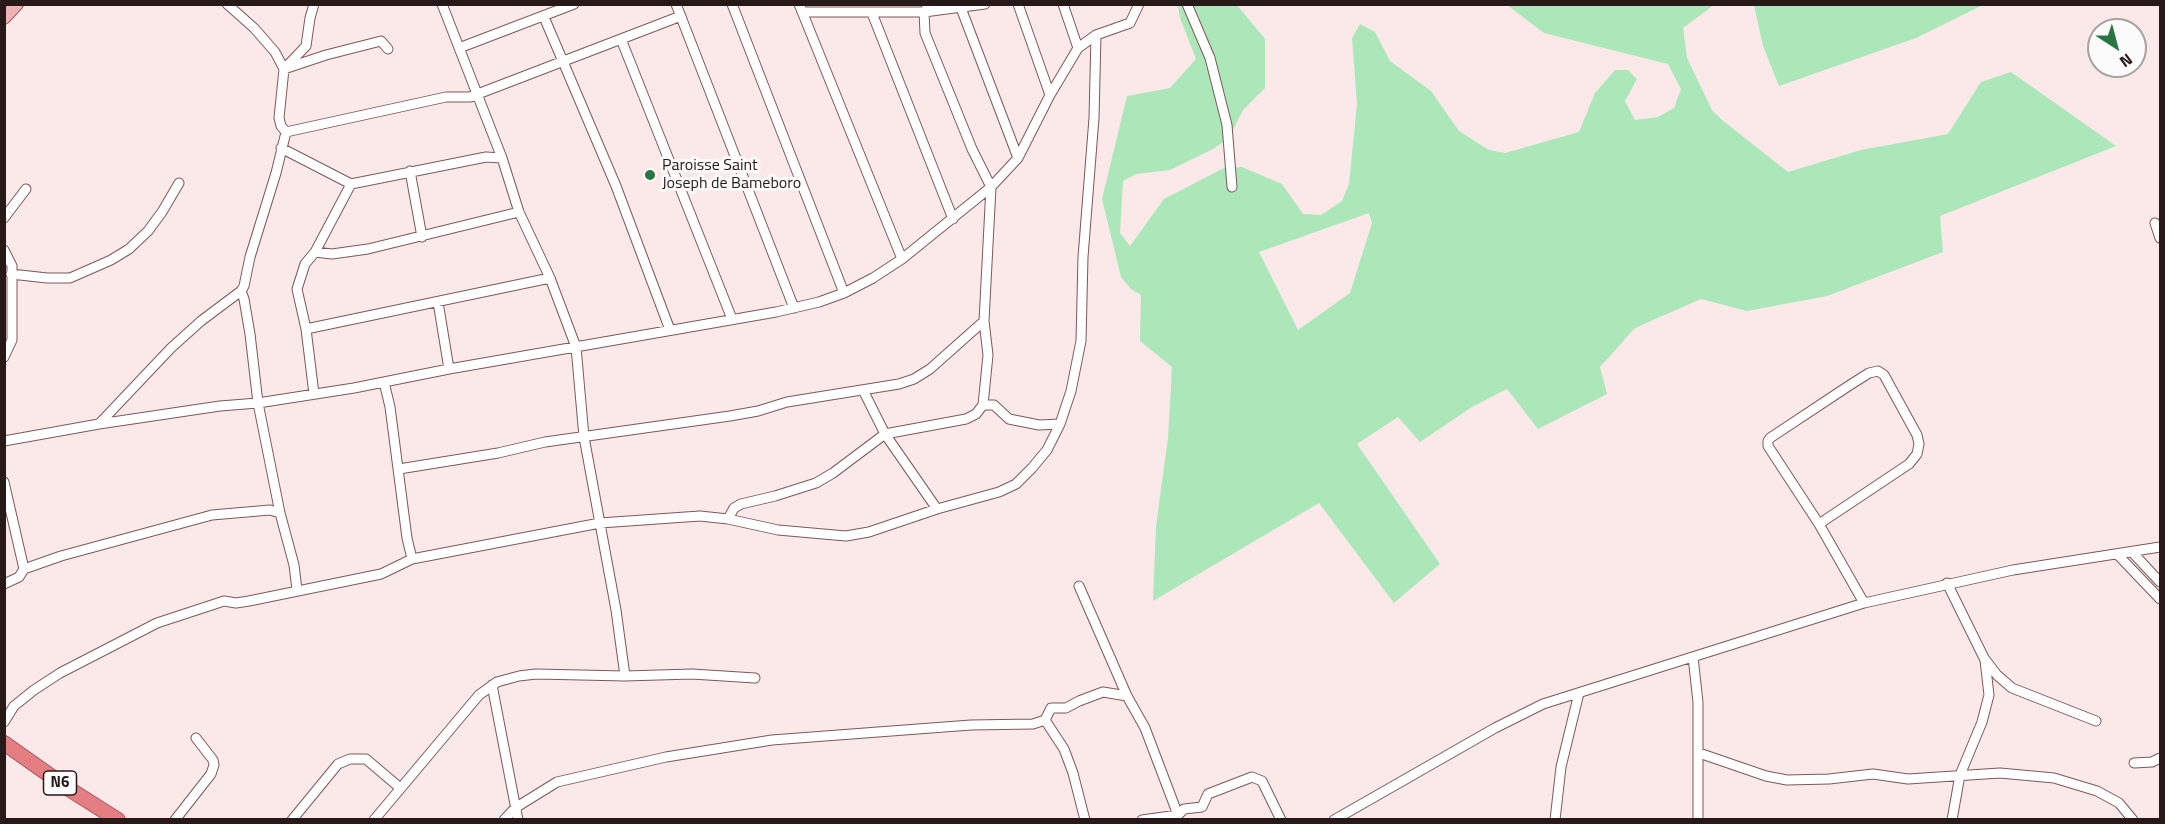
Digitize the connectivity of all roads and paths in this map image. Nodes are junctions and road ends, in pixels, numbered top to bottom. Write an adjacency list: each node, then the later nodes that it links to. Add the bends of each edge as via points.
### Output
1 (17, 4): 19 (main road)
2 (227, 4): 26 (street, via 261,36)
3 (314, 4): 26 (street, via 306,46)
4 (442, 4): 22 (street)
5 (574, 4): 18 (street)
6 (676, 4): 17 (street)
7 (732, 4): 51 (street)
8 (985, 4): 15 (street)
9 (1018, 4): 28 (street)
10 (1063, 4): 23 (street)
11 (1139, 4): 20 (street, via 1130,23)
12 (1187, 4): 37 (street, via 1210,58 1227,125)
13 (800, 8): 16 (street); 47 (street)
14 (927, 8): 15 (street); 16 (street); 36 (street, via 925,33 929,45)
15 (961, 8): 32 (street)
16 (872, 13): 41 (street)
17 (681, 16): 21 (street); 53 (street)
18 (544, 17): 22 (street); 25 (street)
19 (4, 18)
20 (1096, 35): 23 (street); 67 (street, via 1082,341)
21 (621, 39): 25 (street); 54 (street)
22 (459, 48): 27 (street)
23 (1078, 48): 28 (street)
24 (388, 49): 26 (street, via 381,41)
25 (564, 60): 27 (street); 57 (street)
26 (285, 69): 29 (street, via 279,117)
27 (477, 94): 29 (street, via 446,97); 31 (street)
28 (1050, 95): 32 (street)
29 (286, 132): 30 (street)
30 (281, 148): 35 (street); 50 (street)
31 (501, 158): 33 (street, via 486,157); 39 (street)
32 (1018, 158): 36 (street)
33 (410, 171): 35 (street); 43 (street)
34 (179, 183): 48 (street, via 148,231 111,260 70,278)
35 (351, 184): 46 (street)
36 (991, 187): 41 (street); 55 (street)
37 (1232, 187)
38 (26, 189): 40 (street)
39 (519, 212): 43 (street); 49 (street)
40 (4, 218)
41 (953, 219): 47 (street)
42 (2155, 223): 44 (street)
43 (422, 237): 46 (street, via 359,250)
44 (2160, 238)
45 (4, 250): 48 (street)
46 (315, 252): 56 (street, via 305,264 297,290)
47 (903, 259): 51 (street)
48 (11, 274): 59 (street, via 12,340)
49 (550, 278): 52 (street); 58 (street)
50 (241, 291): 64 (street); 66 (street, via 171,348)
51 (844, 293): 53 (street)
52 (438, 302): 56 (street); 60 (street)
53 (794, 308): 54 (street)
54 (732, 319): 57 (street)
55 (984, 321): 62 (street, via 921,375 899,384); 65 (street, via 988,355)
56 (306, 330): 63 (street)
57 (670, 330): 58 (street)
58 (576, 347): 60 (street); 69 (street)
59 (4, 357)
60 (449, 369): 61 (street)
61 (384, 382): 63 (street); 71 (street)
62 (863, 390): 68 (street); 69 (street)
63 (314, 394): 64 (street)
64 (258, 403): 66 (street); 74 (street)
65 (983, 405): 67 (street, via 994,405 1009,419 1039,425); 68 (street, via 966,418)
66 (99, 424): 70 (street)
67 (1060, 424): 73 (street, via 1047,450 1016,484)
68 (885, 435): 73 (street); 75 (street, via 816,483 741,504)
69 (584, 437): 71 (street); 76 (street)
70 (4, 441)
71 (399, 469): 81 (street)
72 (4, 482): 82 (street)
73 (937, 509): 75 (street, via 846,536 778,530)
74 (280, 513): 82 (street, via 270,510 212,515); 87 (street)
75 (728, 519): 76 (street, via 685,516)
76 (600, 523): 81 (street); 92 (street)
77 (1819, 524): 77 (street, via 1917,454 1917,435 1884,375 1878,371 1850,385 1768,441); 89 (street)
78 (2160, 547): 79 (street)
79 (2132, 552): 80 (street); 83 (street)
80 (2117, 554): 84 (street); 88 (street)
81 (412, 559): 87 (street, via 381,574)
82 (24, 568): 85 (street, via 19,577)
83 (2160, 582)
84 (1947, 583): 89 (street); 91 (street)
85 (4, 584)
86 (1079, 586): 96 (street)
87 (297, 590): 99 (street, via 249,602 224,601 157,623 60,673 14,706)
88 (2160, 599)
89 (1864, 603): 90 (street)
90 (1693, 657): 95 (street); 102 (street)
91 (1984, 658): 98 (street, via 2013,688); 105 (street, via 1989,695)
92 (625, 676): 93 (street, via 692,674); 94 (street, via 536,674)
93 (755, 678)
94 (492, 685): 106 (street, via 478,695); 107 (street)
95 (1579, 693): 118 (street, via 1519,716); 119 (street, via 1561,767)
96 (1127, 696): 97 (street, via 1103,692 1066,708 1051,708); 108 (street, via 1145,728)
97 (1045, 720): 107 (street, via 1033,724 971,725 744,743 557,782); 115 (street, via 1065,749)
98 (2096, 721)
99 (4, 722)
100 (196, 738): 110 (street, via 214,765)
101 (7, 748): 109 (highway, N6)
102 (1699, 753): 105 (street, via 1787,780 1873,774 1908,779); 120 (street)
103 (2160, 758): 104 (street)
104 (2134, 764)
105 (1960, 776): 121 (street); 122 (street, via 2000,772 2054,778 2097,791 2119,803)
106 (399, 787): 111 (street, via 366,759 350,759 338,764); 112 (street)
107 (515, 808): 113 (street); 114 (street)
108 (1178, 815): 116 (street); 117 (street, via 1184,809 1202,807 1208,794 1252,777 1262,781)
109 (118, 819)
110 (175, 819)
111 (292, 819)
112 (374, 819)
113 (504, 819)
114 (518, 819)
115 (1085, 819)
116 (1142, 819)
117 (1281, 819)
118 (1334, 819)
119 (1555, 819)
120 (1698, 819)
121 (1952, 819)
122 (2133, 819)

